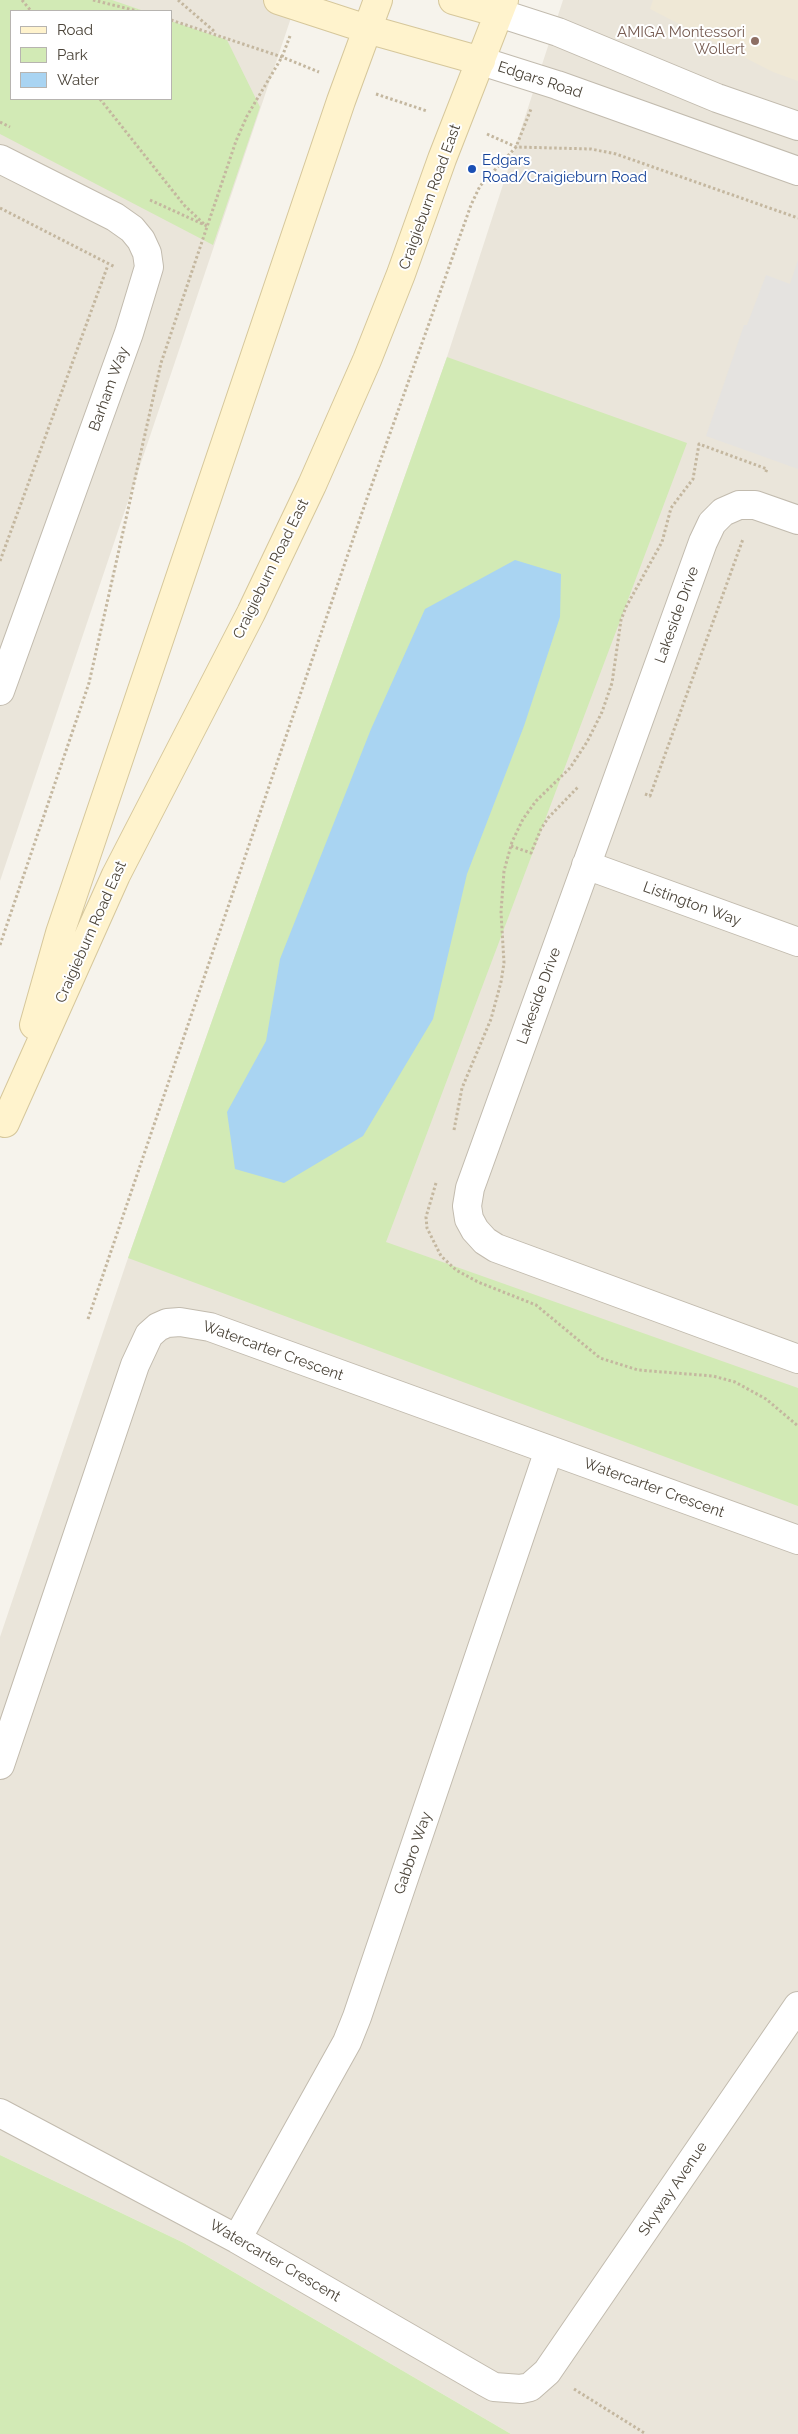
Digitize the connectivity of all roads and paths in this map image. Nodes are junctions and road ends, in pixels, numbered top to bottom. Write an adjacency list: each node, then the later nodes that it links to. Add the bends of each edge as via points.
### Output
1 (22, 0): 8 (path)
2 (93, 0): 9 (path)
3 (178, 0): 11 (path)
4 (378, 0): 10 (main road, Craigieburn Road East)
5 (452, 0): 7 (main road)
6 (290, 4): 10 (main road, Edgars Road); 19 (path, via 282,57 247,116)
7 (501, 6): 12 (main road, Craigieburn Road East); 14 (street, via 693,88)
8 (30, 10)
9 (132, 10)
10 (367, 28): 12 (main road, Edgars Road); 29 (main road, Craigieburn Road East, via 64,924)
11 (218, 34)
12 (481, 61): 16 (street, Edgars Road, via 557,84); 29 (main road, Craigieburn Road East, via 401,274 312,485 238,638 116,875)
13 (101, 100): 19 (path, via 184,205)
14 (798, 126)
15 (0, 159): 21 (street, Barham Way, via 106,212 132,229 147,253)
16 (798, 171)
17 (0, 208): 20 (path)
18 (798, 218): 32 (path, via 616,154 591,149 516,147 480,186 384,448)
19 (207, 226): 28 (path, via 161,363 89,683)
20 (108, 265): 21 (path); 23 (path)
21 (147, 280): 24 (street, Barham Way)
22 (798, 520): 26 (street, Lakeside Drive, via 748,504 723,512 712,523)
23 (0, 561)
24 (0, 691)
25 (511, 846): 30 (path, via 504,871 501,982 491,1019 462,1088)
26 (586, 866): 27 (street, Listington Way); 33 (street, Lakeside Drive, via 470,1188 467,1206 470,1219 485,1241 496,1248)
27 (798, 942)
28 (0, 945)
29 (3, 1131)
30 (454, 1133)
31 (436, 1182): 34 (path, via 426,1217 427,1228 441,1256 456,1270 536,1305 600,1358 638,1370 713,1376 735,1382 766,1399)
32 (88, 1319)
33 (798, 1359)
34 (798, 1426)
35 (548, 1450): 36 (street, Watercarter Crescent); 37 (street, Watercarter Crescent, via 199,1324 180,1322 158,1327 141,1348); 40 (street, Gabbro Way, via 354,2025)
36 (798, 1540)
37 (0, 1765)
38 (798, 2006): 41 (street, Skyway Avenue)
39 (0, 2113): 40 (street, Watercarter Crescent)
40 (237, 2239): 41 (street, Watercarter Crescent, via 494,2387 530,2387)
41 (547, 2372): 42 (path)
42 (646, 2434)

